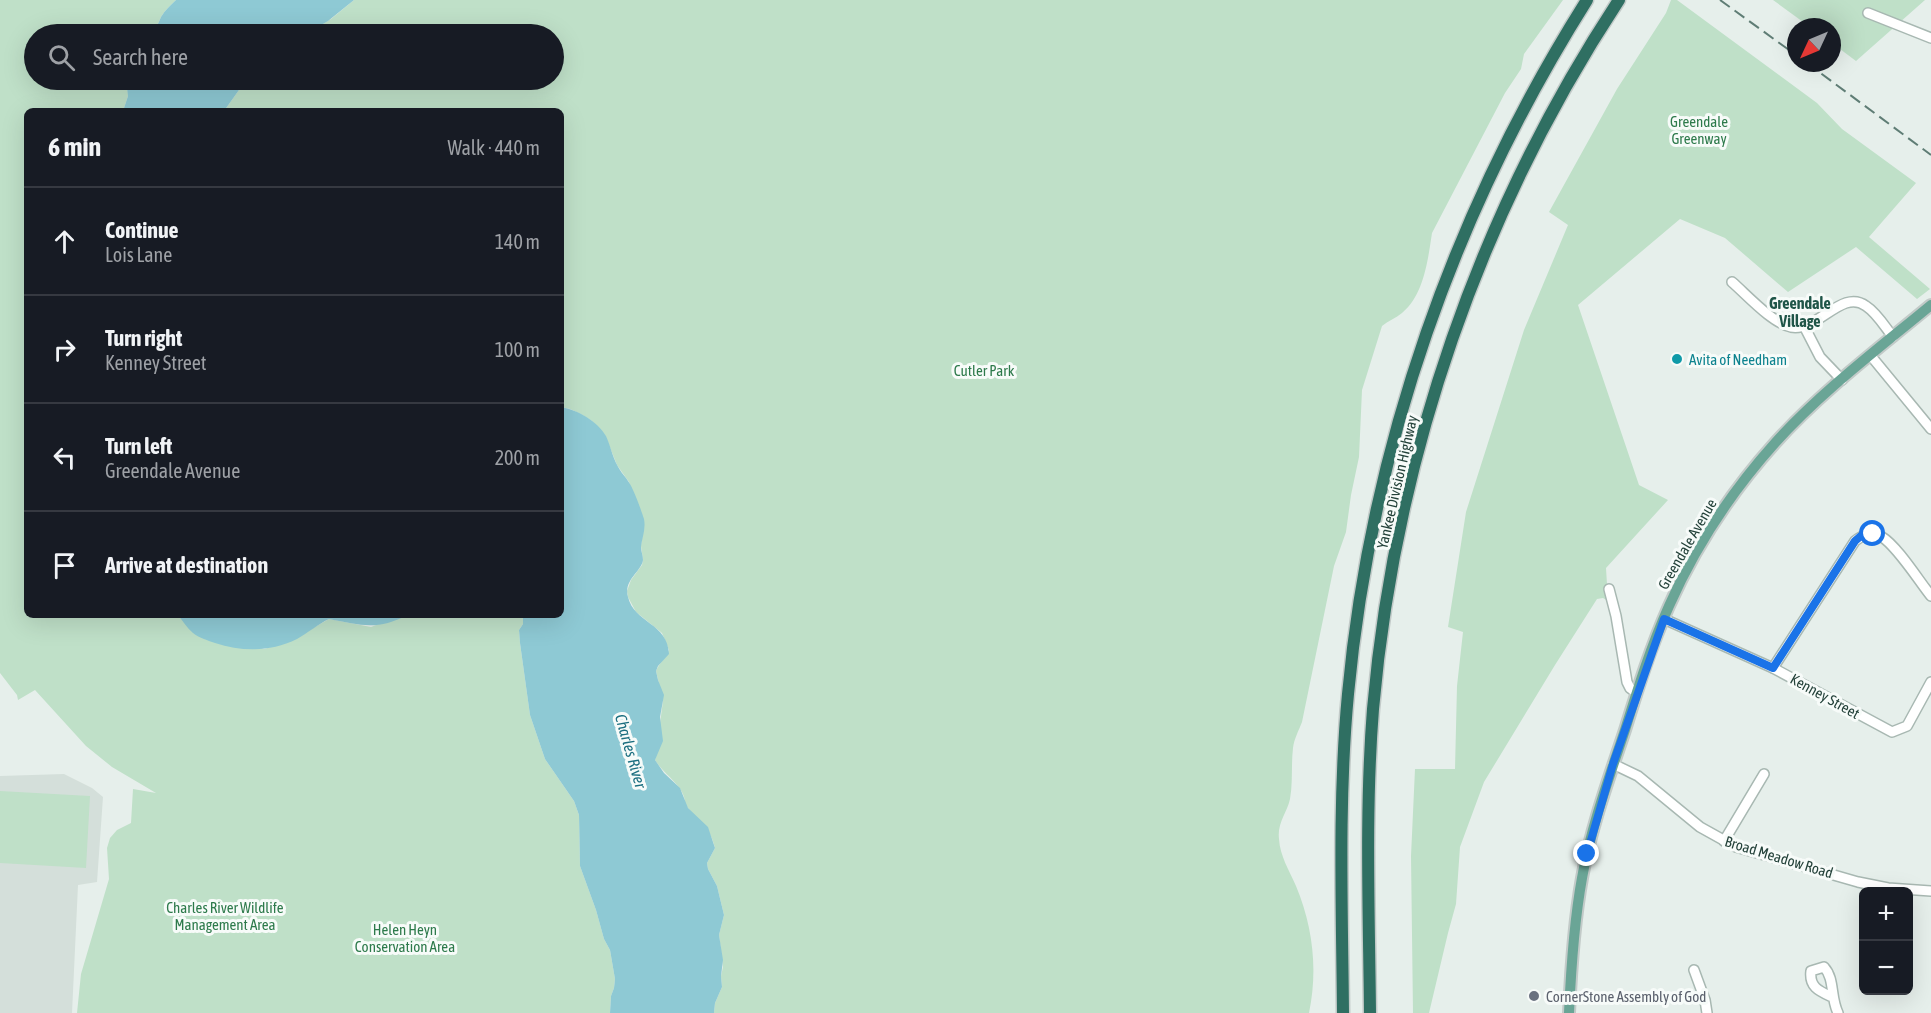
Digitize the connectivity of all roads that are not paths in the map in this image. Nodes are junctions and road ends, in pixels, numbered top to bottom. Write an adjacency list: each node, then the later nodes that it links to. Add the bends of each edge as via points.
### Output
1 (1587, 0): 24 (highway, Yankee Division Highway, via 1525,105 1467,226 1416,361 1383,480 1360,601 1346,724 1341,815)
2 (1619, 0): 25 (highway, Yankee Division Highway, via 1552,112 1494,232 1446,356 1412,473 1386,603 1371,739)
3 (1868, 13): 4 (street)
4 (1931, 38)
5 (1732, 282): 7 (street, via 1781,323)
6 (1931, 305): 8 (main road, Greendale Avenue)
7 (1804, 326): 8 (street, via 1843,303 1856,301 1868,307); 10 (street, via 1820,357)
8 (1893, 337): 9 (main road, Greendale Avenue)
9 (1871, 356): 10 (main road, Greendale Avenue); 11 (street)
10 (1842, 380): 14 (main road, Greendale Avenue, via 1792,425 1740,487 1702,544)
11 (1931, 429)
12 (1609, 589): 17 (street, via 1627,682)
13 (1931, 596): 15 (street, via 1882,537 1865,535 1855,541)
14 (1664, 619): 15 (street, Kenney Street); 17 (main road, Greendale Avenue)
15 (1773, 668): 16 (street, Kenney Street, via 1892,732 1907,726)
16 (1931, 682)
17 (1637, 693): 18 (main road, Greendale Avenue)
18 (1613, 764): 20 (street, Broad Meadow Road, via 1638,776); 26 (main road, Greendale Avenue, via 1582,878)
19 (1764, 774): 20 (street)
20 (1724, 842): 21 (street, Broad Meadow Road, via 1858,882)
21 (1931, 891)
22 (1694, 970): 27 (street)
23 (1832, 998): 28 (street)
24 (1343, 1013)
25 (1370, 1013)
26 (1569, 1013)
27 (1707, 1013)
28 (1838, 1013)

